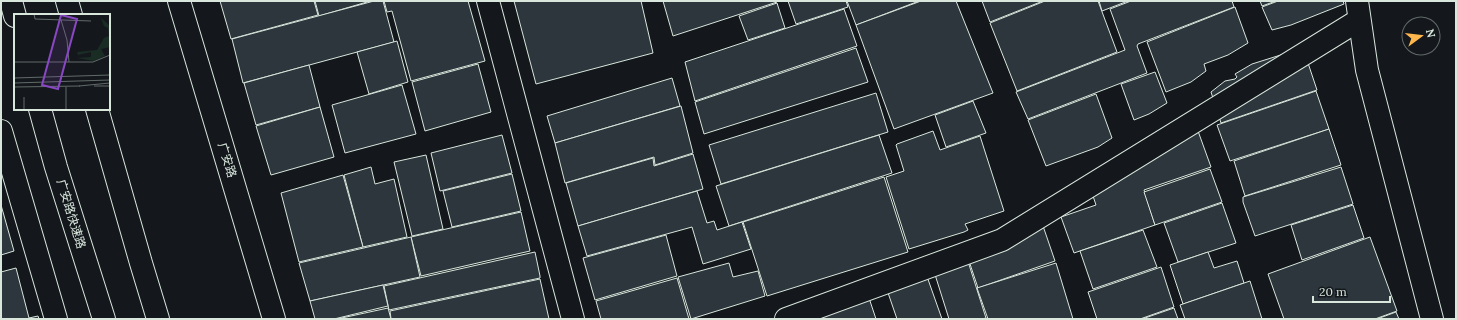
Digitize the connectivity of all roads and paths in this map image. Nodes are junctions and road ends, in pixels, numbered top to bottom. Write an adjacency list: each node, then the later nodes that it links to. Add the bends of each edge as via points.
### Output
1 (11, 1): 6 (main road)
2 (66, 1): 7 (main road)
3 (179, 1): 14 (main road, 广安路)
4 (488, 1): 15 (main road)
5 (1358, 10): 16 (main road, via 1002,240); 17 (main road, via 1367,70)
6 (14, 14)
7 (70, 14)
8 (40, 110): 12 (main road, 广安路快速路)
9 (97, 110): 13 (main road)
10 (1, 131): 11 (main road)
11 (56, 319)
12 (104, 319)
13 (158, 319)
14 (274, 319)
15 (573, 319)
16 (786, 319)
17 (1432, 319)

